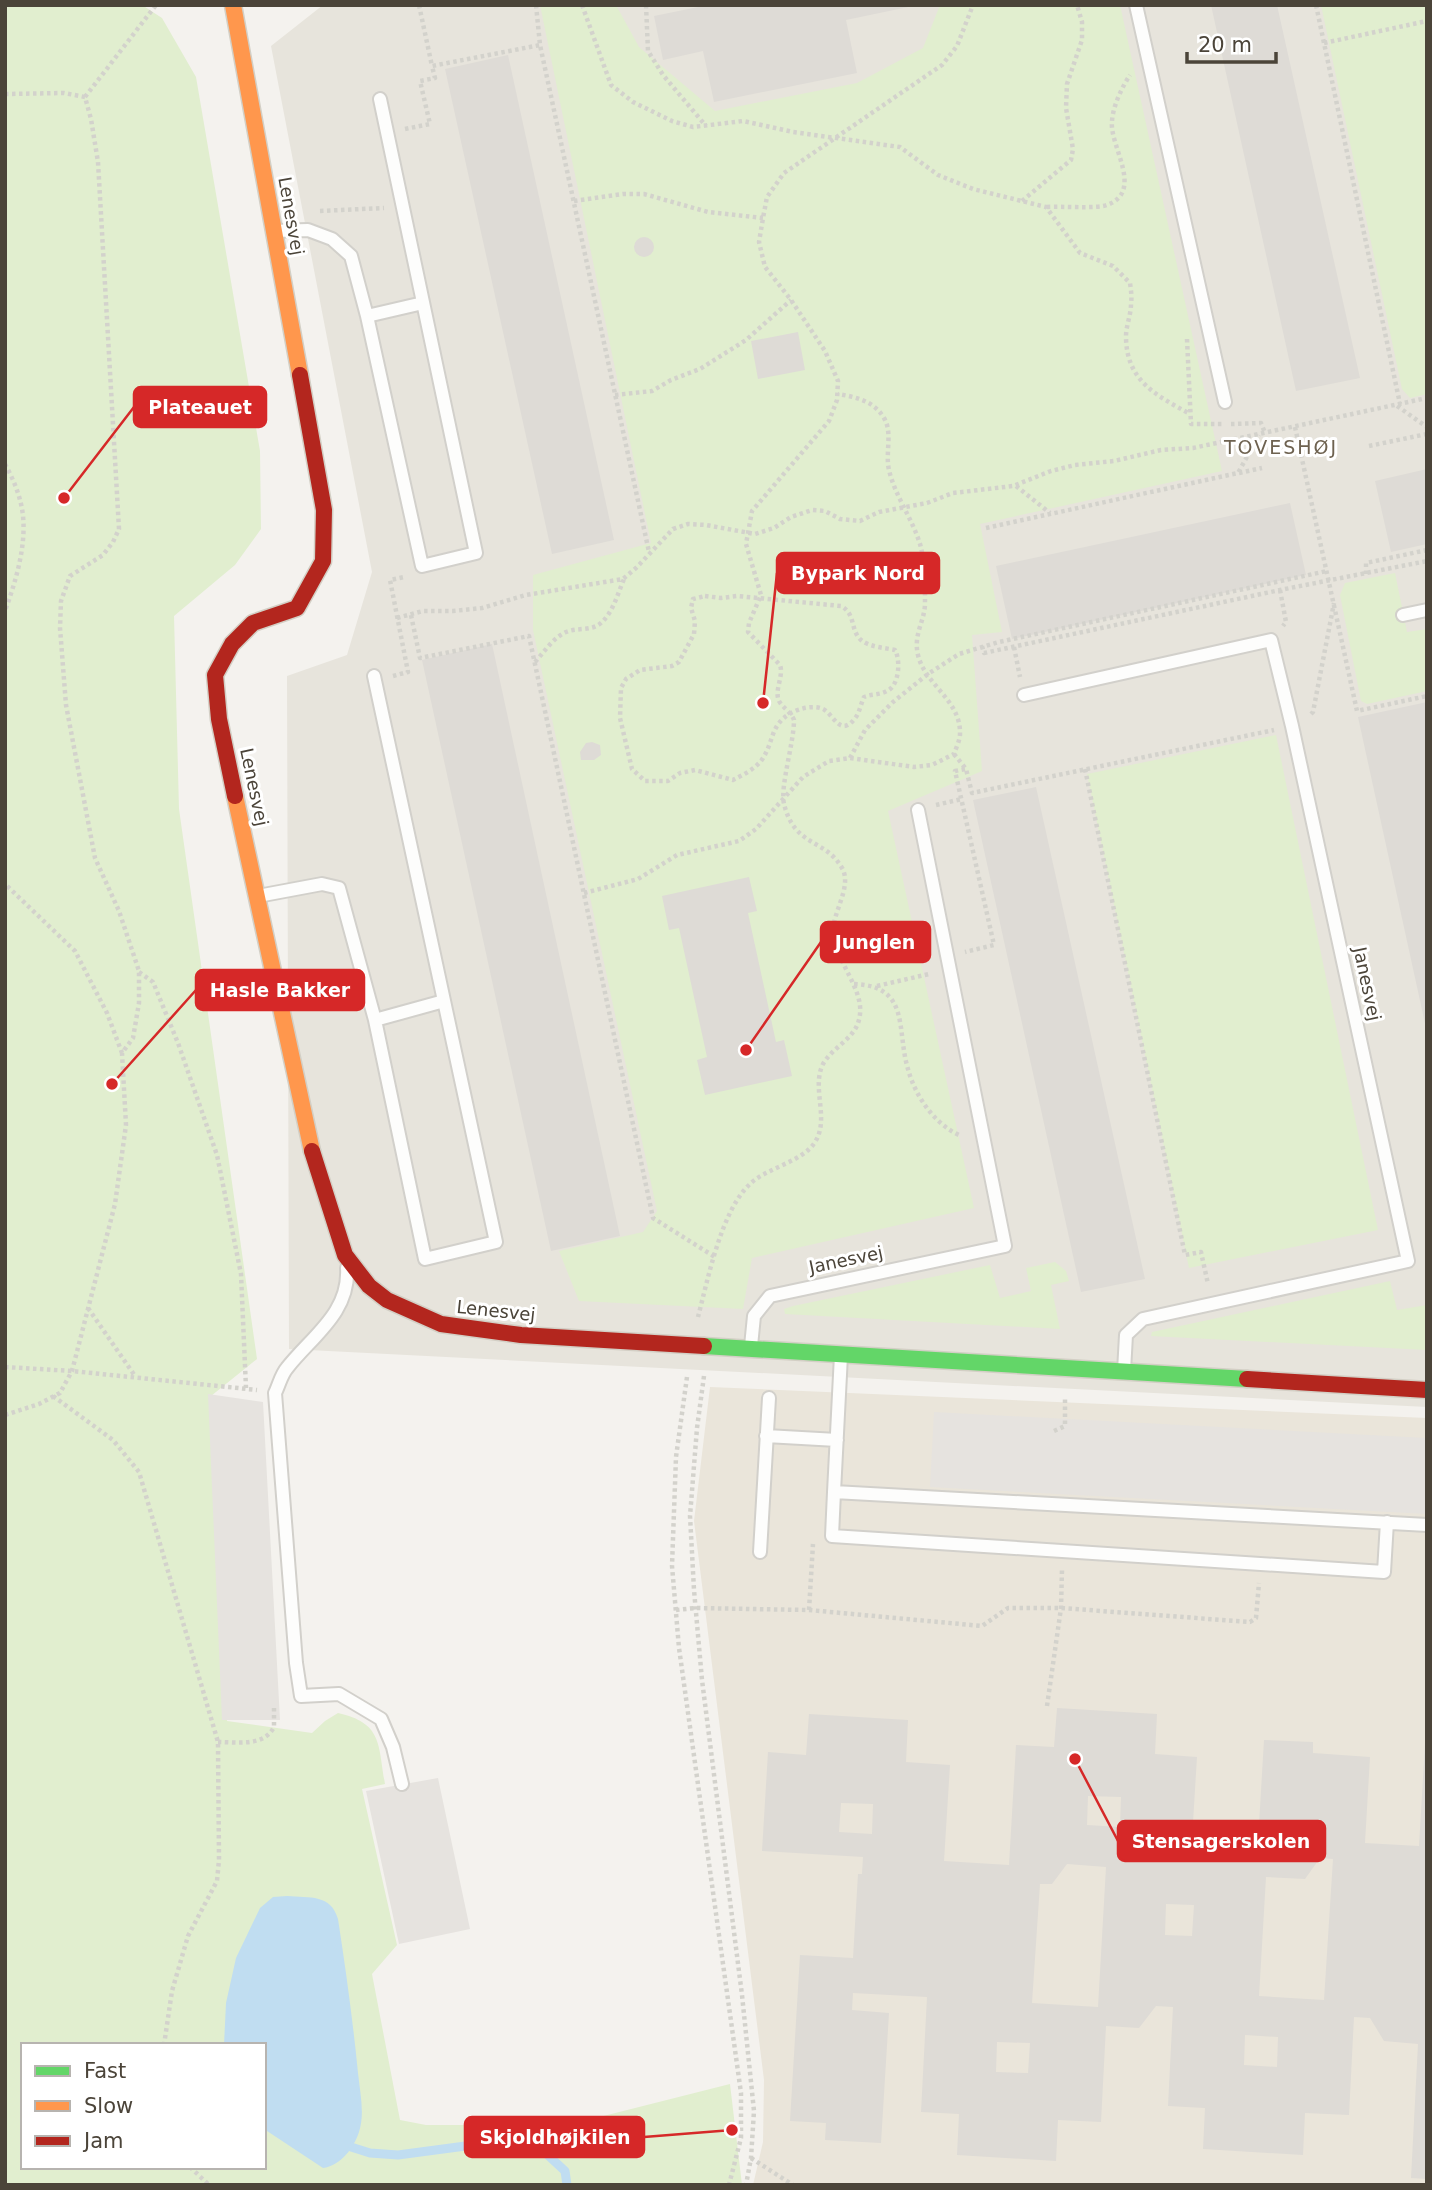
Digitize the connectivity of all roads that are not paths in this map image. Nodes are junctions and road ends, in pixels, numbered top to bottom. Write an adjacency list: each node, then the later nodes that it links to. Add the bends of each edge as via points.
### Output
1 (233, 5): 4 (street, Lenesvej)
2 (1136, 5): 7 (lane)
3 (380, 99): 5 (lane)
4 (274, 231): 6 (lane, via 308,230 332,239 351,256); 13 (street, Lenesvej, via 324,510 323,561 297,608 253,623 232,644 215,675 219,719)
5 (423, 303): 6 (lane); 6 (lane, via 476,552 422,566)
6 (367, 316)
7 (1225, 402)
8 (1427, 610): 9 (lane)
9 (1403, 615)
10 (374, 676): 14 (lane)
11 (1024, 695): 19 (lane, Janesvej, via 1270,640 1408,1261 1143,1319 1126,1335)
12 (918, 810): 17 (lane, Janesvej, via 1005,1246 770,1296 754,1316)
13 (258, 896): 15 (lane, via 322,884 339,888); 16 (street, Lenesvej, via 311,1148)
14 (444, 1001): 15 (lane); 15 (lane, via 496,1242 425,1259)
15 (375, 1020)
16 (345, 1255): 17 (street, Lenesvej, via 369,1286 387,1300 441,1324 521,1335); 28 (lane, via 348,1279 341,1305 286,1369 275,1393 296,1664 301,1696 340,1694 381,1719)
17 (750, 1350): 18 (street)
18 (841, 1354): 19 (street); 23 (lane)
19 (1124, 1371): 20 (street)
20 (1427, 1390)
21 (769, 1398): 22 (lane)
22 (766, 1436): 23 (lane); 27 (lane)
23 (836, 1440): 24 (lane)
24 (834, 1492): 25 (lane); 25 (lane, via 832,1536 1384,1572)
25 (1387, 1522): 26 (lane)
26 (1427, 1525)
27 (760, 1552)
28 (402, 1784)

